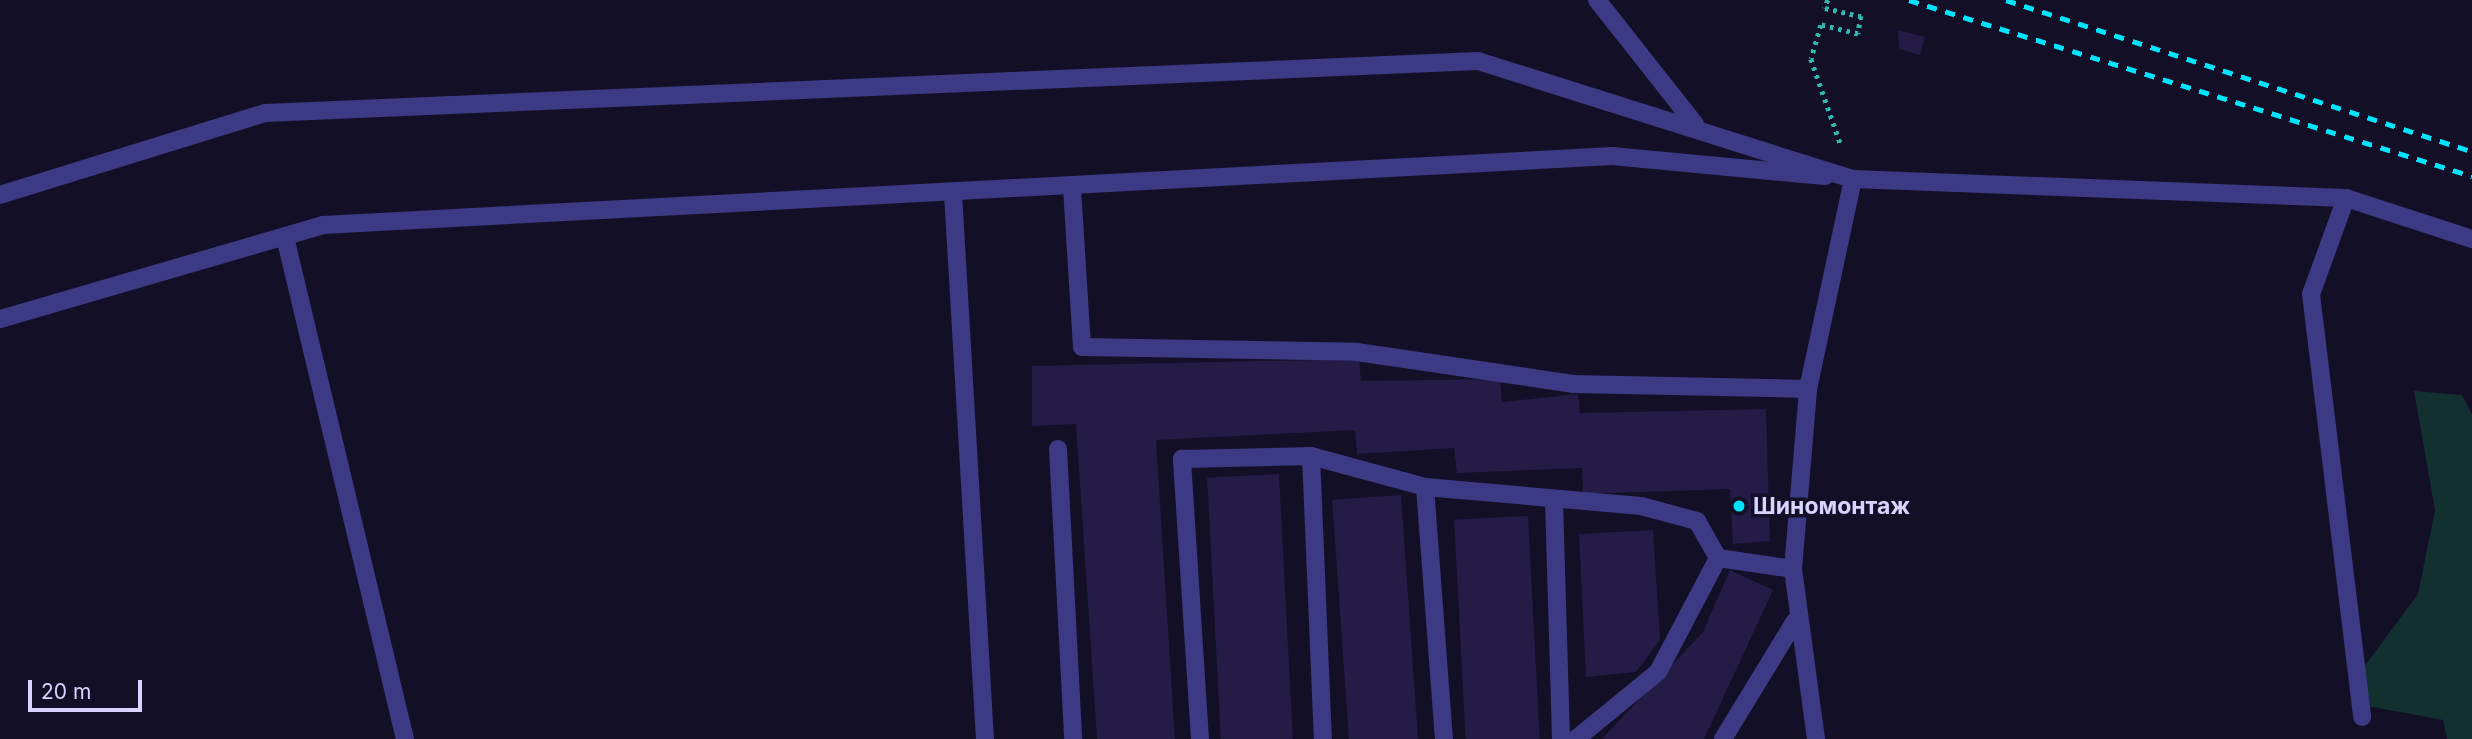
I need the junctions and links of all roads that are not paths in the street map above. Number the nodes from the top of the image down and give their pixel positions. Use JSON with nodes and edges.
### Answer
{"nodes":[{"id":1,"x":1597,"y":0,"type":"edge"},
{"id":2,"x":1695,"y":124,"type":"junction"},
{"id":3,"x":1853,"y":179,"type":"junction"},
{"id":4,"x":1072,"y":188,"type":"junction"},
{"id":5,"x":953,"y":193,"type":"junction"},
{"id":6,"x":0,"y":195,"type":"edge"},
{"id":7,"x":2346,"y":198,"type":"junction"},
{"id":8,"x":285,"y":236,"type":"junction"},
{"id":9,"x":2472,"y":239,"type":"edge"},
{"id":10,"x":0,"y":319,"type":"edge"},
{"id":11,"x":1808,"y":389,"type":"junction"},
{"id":12,"x":1058,"y":449,"type":"dead end"},
{"id":13,"x":1311,"y":456,"type":"junction"},
{"id":14,"x":1425,"y":487,"type":"junction"},
{"id":15,"x":1554,"y":502,"type":"junction"},
{"id":16,"x":1718,"y":558,"type":"junction"},
{"id":17,"x":1793,"y":569,"type":"junction"},
{"id":18,"x":1795,"y":621,"type":"junction"},
{"id":19,"x":2362,"y":717,"type":"dead end"},
{"id":20,"x":405,"y":739,"type":"edge"},
{"id":21,"x":985,"y":739,"type":"edge"},
{"id":22,"x":1073,"y":739,"type":"edge"},
{"id":23,"x":1200,"y":739,"type":"edge"},
{"id":24,"x":1323,"y":739,"type":"edge"},
{"id":25,"x":1444,"y":739,"type":"edge"},
{"id":26,"x":1561,"y":739,"type":"edge"},
{"id":27,"x":1576,"y":739,"type":"edge"},
{"id":28,"x":1723,"y":739,"type":"edge"},
{"id":29,"x":1816,"y":739,"type":"edge"}],
"edges":[{"from":1,"to":2,"type":"street"},
{"from":2,"to":3,"type":"street"},
{"from":2,"to":6,"type":"street"},
{"from":3,"to":4,"type":"street"},
{"from":3,"to":7,"type":"street"},
{"from":3,"to":11,"type":"street"},
{"from":4,"to":5,"type":"street"},
{"from":4,"to":11,"type":"street"},
{"from":5,"to":8,"type":"street"},
{"from":5,"to":21,"type":"street"},
{"from":7,"to":9,"type":"street"},
{"from":7,"to":19,"type":"street"},
{"from":8,"to":10,"type":"street"},
{"from":8,"to":20,"type":"street"},
{"from":11,"to":17,"type":"street"},
{"from":12,"to":22,"type":"street"},
{"from":13,"to":14,"type":"street"},
{"from":13,"to":23,"type":"street"},
{"from":13,"to":24,"type":"street"},
{"from":14,"to":15,"type":"street"},
{"from":14,"to":25,"type":"street"},
{"from":15,"to":16,"type":"street"},
{"from":15,"to":26,"type":"street"},
{"from":16,"to":17,"type":"street"},
{"from":16,"to":27,"type":"street"},
{"from":17,"to":18,"type":"street"},
{"from":18,"to":28,"type":"street"},
{"from":18,"to":29,"type":"street"}]}
